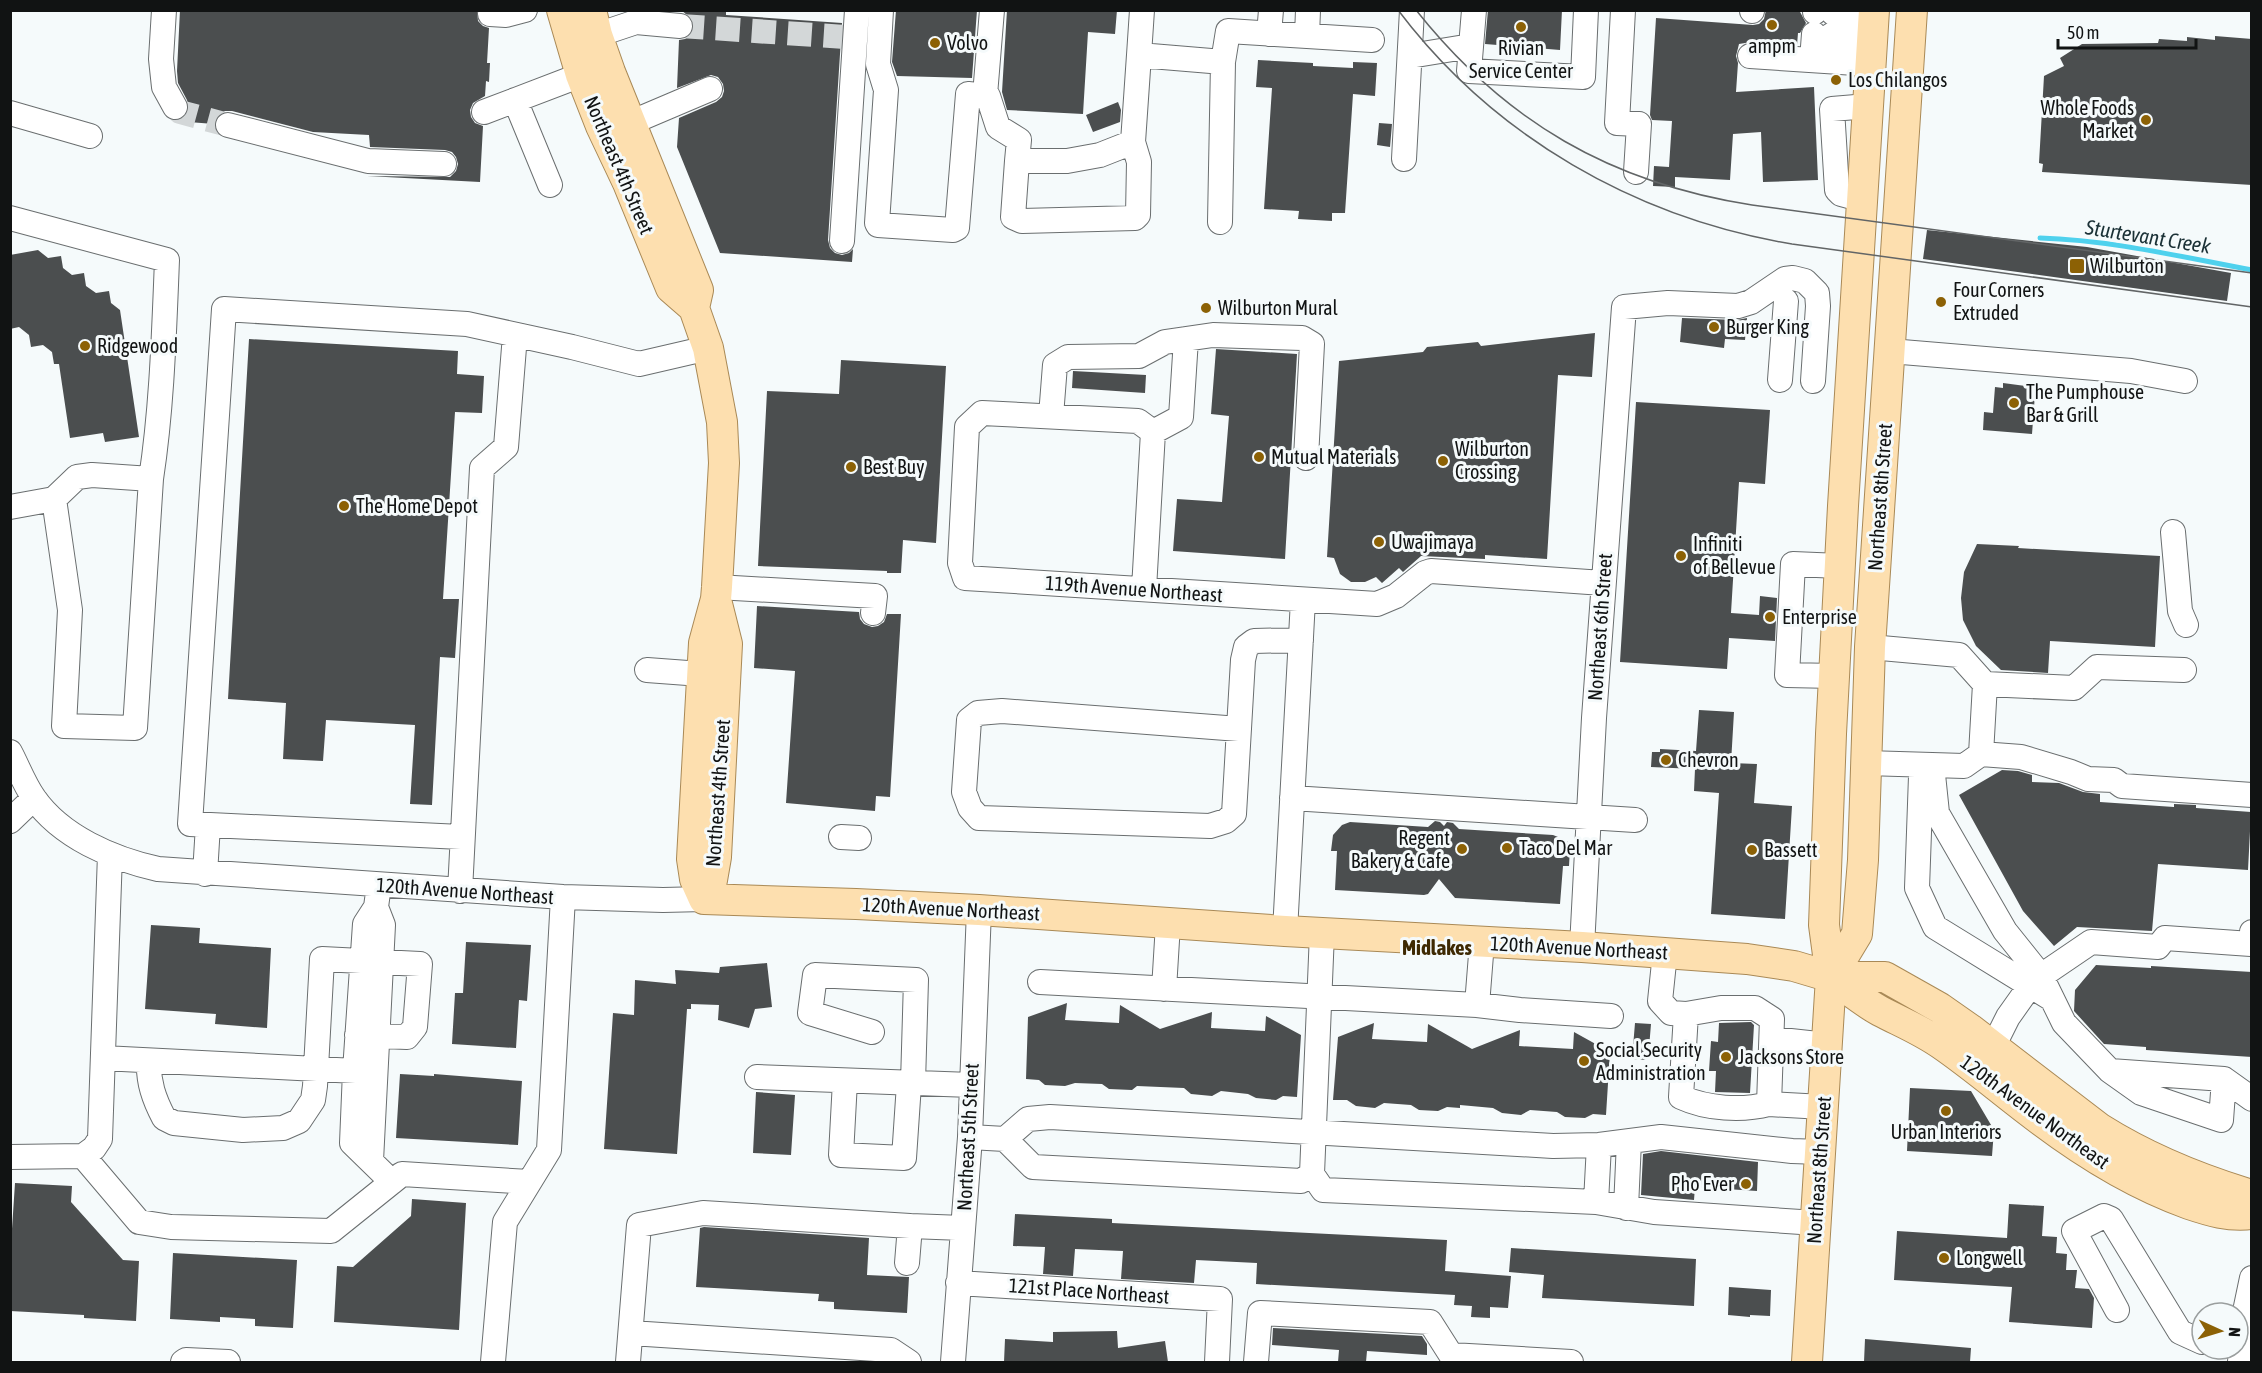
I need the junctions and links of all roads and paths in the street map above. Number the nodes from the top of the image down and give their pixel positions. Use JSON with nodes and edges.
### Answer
{"nodes":[{"id":1,"x":165,"y":10,"type":"edge"},
{"id":2,"x":525,"y":10,"type":"edge"},
{"id":3,"x":562,"y":10,"type":"edge"},
{"id":4,"x":857,"y":10,"type":"edge"},
{"id":5,"x":881,"y":10,"type":"edge"},
{"id":6,"x":992,"y":10,"type":"edge"},
{"id":7,"x":1142,"y":10,"type":"edge"},
{"id":8,"x":1308,"y":10,"type":"edge"},
{"id":9,"x":1412,"y":10,"type":"edge"},
{"id":10,"x":1474,"y":10,"type":"edge"},
{"id":11,"x":1586,"y":10,"type":"edge"},
{"id":12,"x":1623,"y":10,"type":"edge"},
{"id":13,"x":1874,"y":10,"type":"edge"},
{"id":14,"x":1912,"y":10,"type":"edge"},
{"id":15,"x":490,"y":14,"type":"dead end"},
{"id":16,"x":1827,"y":18,"type":"edge"},
{"id":17,"x":1228,"y":21,"type":"edge"},
{"id":18,"x":1270,"y":22,"type":"edge"},
{"id":19,"x":594,"y":23,"type":"edge"},
{"id":20,"x":680,"y":26,"type":"tunnel mouth"},
{"id":21,"x":1307,"y":36,"type":"junction"},
{"id":22,"x":1372,"y":40,"type":"dead end"},
{"id":23,"x":1472,"y":46,"type":"junction"},
{"id":24,"x":1139,"y":55,"type":"junction"},
{"id":25,"x":1410,"y":56,"type":"junction"},
{"id":26,"x":1750,"y":56,"type":"dead end"},
{"id":27,"x":1223,"y":62,"type":"junction"},
{"id":28,"x":1840,"y":62,"type":"junction"},
{"id":29,"x":581,"y":75,"type":"junction"},
{"id":30,"x":710,"y":89,"type":"dead end"},
{"id":31,"x":986,"y":95,"type":"junction"},
{"id":32,"x":515,"y":100,"type":"junction"},
{"id":33,"x":175,"y":107,"type":"dead end"},
{"id":34,"x":484,"y":112,"type":"dead end"},
{"id":35,"x":10,"y":113,"type":"edge"},
{"id":36,"x":630,"y":123,"type":"junction"},
{"id":37,"x":228,"y":125,"type":"tunnel mouth"},
{"id":38,"x":90,"y":136,"type":"dead end"},
{"id":39,"x":1133,"y":142,"type":"junction"},
{"id":40,"x":1404,"y":159,"type":"dead end"},
{"id":41,"x":1017,"y":161,"type":"junction"},
{"id":42,"x":444,"y":164,"type":"dead end"},
{"id":43,"x":1636,"y":172,"type":"dead end"},
{"id":44,"x":550,"y":185,"type":"dead end"},
{"id":45,"x":10,"y":218,"type":"edge"},
{"id":46,"x":1220,"y":222,"type":"dead end"},
{"id":47,"x":842,"y":242,"type":"dead end"},
{"id":48,"x":1786,"y":301,"type":"dead end"},
{"id":49,"x":694,"y":308,"type":"junction"},
{"id":50,"x":515,"y":335,"type":"junction"},
{"id":51,"x":1186,"y":339,"type":"junction"},
{"id":52,"x":708,"y":348,"type":"junction"},
{"id":53,"x":1890,"y":351,"type":"junction"},
{"id":54,"x":1780,"y":380,"type":"dead end"},
{"id":55,"x":1813,"y":381,"type":"dead end"},
{"id":56,"x":2185,"y":381,"type":"dead end"},
{"id":57,"x":1052,"y":416,"type":"junction"},
{"id":58,"x":1153,"y":432,"type":"junction"},
{"id":59,"x":1306,"y":458,"type":"dead end"},
{"id":60,"x":151,"y":479,"type":"junction"},
{"id":61,"x":54,"y":498,"type":"junction"},
{"id":62,"x":10,"y":507,"type":"edge"},
{"id":63,"x":2173,"y":532,"type":"dead end"},
{"id":64,"x":1840,"y":566,"type":"junction"},
{"id":65,"x":1603,"y":583,"type":"junction"},
{"id":66,"x":1144,"y":590,"type":"junction"},
{"id":67,"x":716,"y":593,"type":"junction"},
{"id":68,"x":1303,"y":600,"type":"junction"},
{"id":69,"x":873,"y":613,"type":"dead end"},
{"id":70,"x":2186,"y":625,"type":"dead end"},
{"id":71,"x":1301,"y":640,"type":"junction"},
{"id":72,"x":1870,"y":647,"type":"junction"},
{"id":73,"x":647,"y":670,"type":"dead end"},
{"id":74,"x":2184,"y":670,"type":"dead end"},
{"id":75,"x":701,"y":674,"type":"junction"},
{"id":76,"x":1834,"y":676,"type":"junction"},
{"id":77,"x":1985,"y":684,"type":"junction"},
{"id":78,"x":1239,"y":729,"type":"junction"},
{"id":79,"x":10,"y":752,"type":"edge"},
{"id":80,"x":1981,"y":754,"type":"junction"},
{"id":81,"x":1866,"y":763,"type":"junction"},
{"id":82,"x":1927,"y":765,"type":"junction"},
{"id":83,"x":2252,"y":795,"type":"edge"},
{"id":84,"x":34,"y":798,"type":"junction"},
{"id":85,"x":1292,"y":798,"type":"junction"},
{"id":86,"x":1589,"y":816,"type":"junction"},
{"id":87,"x":1635,"y":820,"type":"dead end"},
{"id":88,"x":10,"y":821,"type":"edge"},
{"id":89,"x":208,"y":825,"type":"junction"},
{"id":90,"x":461,"y":837,"type":"junction"},
{"id":91,"x":110,"y":854,"type":"junction"},
{"id":92,"x":205,"y":874,"type":"junction"},
{"id":93,"x":460,"y":891,"type":"junction"},
{"id":94,"x":378,"y":896,"type":"junction"},
{"id":95,"x":563,"y":897,"type":"junction"},
{"id":96,"x":704,"y":899,"type":"junction"},
{"id":97,"x":979,"y":910,"type":"junction"},
{"id":98,"x":1168,"y":924,"type":"junction"},
{"id":99,"x":1284,"y":931,"type":"junction"},
{"id":100,"x":2252,"y":932,"type":"edge"},
{"id":101,"x":1322,"y":933,"type":"junction"},
{"id":102,"x":1482,"y":942,"type":"junction"},
{"id":103,"x":1582,"y":947,"type":"junction"},
{"id":104,"x":1665,"y":953,"type":"junction"},
{"id":105,"x":372,"y":961,"type":"junction"},
{"id":106,"x":1832,"y":977,"type":"junction"},
{"id":107,"x":2036,"y":981,"type":"junction"},
{"id":108,"x":1040,"y":982,"type":"dead end"},
{"id":109,"x":1164,"y":989,"type":"junction"},
{"id":110,"x":1320,"y":998,"type":"junction"},
{"id":111,"x":1477,"y":1005,"type":"junction"},
{"id":112,"x":1686,"y":1014,"type":"junction"},
{"id":113,"x":1611,"y":1016,"type":"dead end"},
{"id":114,"x":872,"y":1032,"type":"dead end"},
{"id":115,"x":367,"y":1035,"type":"junction"},
{"id":116,"x":1773,"y":1039,"type":"junction"},
{"id":117,"x":1827,"y":1045,"type":"junction"},
{"id":118,"x":1993,"y":1047,"type":"junction"},
{"id":119,"x":103,"y":1058,"type":"junction"},
{"id":120,"x":149,"y":1061,"type":"junction"},
{"id":121,"x":316,"y":1069,"type":"junction"},
{"id":122,"x":365,"y":1071,"type":"junction"},
{"id":123,"x":2110,"y":1071,"type":"junction"},
{"id":124,"x":757,"y":1077,"type":"dead end"},
{"id":125,"x":2224,"y":1079,"type":"junction"},
{"id":126,"x":845,"y":1081,"type":"junction"},
{"id":127,"x":911,"y":1084,"type":"junction"},
{"id":128,"x":971,"y":1085,"type":"junction"},
{"id":129,"x":2252,"y":1099,"type":"edge"},
{"id":130,"x":1769,"y":1104,"type":"junction"},
{"id":131,"x":1823,"y":1107,"type":"junction"},
{"id":132,"x":1314,"y":1133,"type":"junction"},
{"id":133,"x":970,"y":1137,"type":"junction"},
{"id":134,"x":1005,"y":1139,"type":"junction"},
{"id":135,"x":1613,"y":1143,"type":"junction"},
{"id":136,"x":1820,"y":1152,"type":"junction"},
{"id":137,"x":83,"y":1156,"type":"junction"},
{"id":138,"x":10,"y":1158,"type":"edge"},
{"id":139,"x":1312,"y":1174,"type":"junction"},
{"id":140,"x":392,"y":1182,"type":"junction"},
{"id":141,"x":529,"y":1182,"type":"junction"},
{"id":142,"x":2252,"y":1198,"type":"edge"},
{"id":143,"x":1596,"y":1202,"type":"junction"},
{"id":144,"x":1626,"y":1208,"type":"junction"},
{"id":145,"x":2252,"y":1215,"type":"edge"},
{"id":146,"x":1816,"y":1222,"type":"junction"},
{"id":147,"x":910,"y":1226,"type":"junction"},
{"id":148,"x":963,"y":1228,"type":"junction"},
{"id":149,"x":907,"y":1263,"type":"dead end"},
{"id":150,"x":2252,"y":1278,"type":"edge"},
{"id":151,"x":958,"y":1283,"type":"junction"},
{"id":152,"x":2247,"y":1301,"type":"edge"},
{"id":153,"x":2116,"y":1310,"type":"dead end"},
{"id":154,"x":631,"y":1333,"type":"junction"},
{"id":155,"x":2190,"y":1337,"type":"edge"},
{"id":156,"x":1448,"y":1359,"type":"edge"},
{"id":157,"x":183,"y":1362,"type":"edge"},
{"id":158,"x":228,"y":1362,"type":"edge"},
{"id":159,"x":493,"y":1362,"type":"edge"},
{"id":160,"x":628,"y":1362,"type":"edge"},
{"id":161,"x":909,"y":1362,"type":"edge"},
{"id":162,"x":953,"y":1362,"type":"edge"},
{"id":163,"x":1217,"y":1362,"type":"edge"},
{"id":164,"x":1256,"y":1362,"type":"edge"},
{"id":165,"x":1571,"y":1362,"type":"edge"},
{"id":166,"x":1807,"y":1362,"type":"edge"}],
"edges":[{"from":1,"to":33,"type":"street"},
{"from":2,"to":15,"type":"street"},
{"from":3,"to":29,"type":"main road","name":"Northeast 4th Street"},
{"from":4,"to":47,"type":"street"},
{"from":5,"to":31,"type":"street"},
{"from":6,"to":31,"type":"street"},
{"from":7,"to":24,"type":"street"},
{"from":8,"to":21,"type":"street"},
{"from":9,"to":25,"type":"street"},
{"from":10,"to":23,"type":"street"},
{"from":11,"to":23,"type":"street"},
{"from":12,"to":43,"type":"street"},
{"from":13,"to":28,"type":"main road","name":"Northeast 8th Street"},
{"from":14,"to":53,"type":"main road","name":"Northeast 8th Street"},
{"from":16,"to":28,"type":"street"},
{"from":16,"to":28,"type":"street"},
{"from":17,"to":18,"type":"street"},
{"from":17,"to":27,"type":"street"},
{"from":18,"to":21,"type":"street"},
{"from":19,"to":20,"type":"street"},
{"from":19,"to":36,"type":"main road","name":"Northeast 4th Street"},
{"from":21,"to":22,"type":"street"},
{"from":23,"to":25,"type":"street"},
{"from":24,"to":27,"type":"street"},
{"from":24,"to":39,"type":"street"},
{"from":25,"to":40,"type":"street"},
{"from":26,"to":28,"type":"street"},
{"from":27,"to":46,"type":"street"},
{"from":28,"to":64,"type":"main road","name":"Northeast 8th Street"},
{"from":29,"to":32,"type":"street"},
{"from":29,"to":49,"type":"main road","name":"Northeast 4th Street"},
{"from":30,"to":36,"type":"street"},
{"from":31,"to":41,"type":"street"},
{"from":32,"to":34,"type":"street"},
{"from":32,"to":44,"type":"street"},
{"from":35,"to":38,"type":"street"},
{"from":36,"to":49,"type":"main road","name":"Northeast 4th Street"},
{"from":37,"to":42,"type":"street"},
{"from":39,"to":41,"type":"street"},
{"from":39,"to":41,"type":"street"},
{"from":45,"to":60,"type":"street"},
{"from":48,"to":54,"type":"street"},
{"from":49,"to":52,"type":"main road","name":"Northeast 4th Street"},
{"from":50,"to":52,"type":"street"},
{"from":50,"to":89,"type":"street"},
{"from":50,"to":90,"type":"street"},
{"from":51,"to":57,"type":"street"},
{"from":51,"to":58,"type":"street"},
{"from":51,"to":59,"type":"street"},
{"from":52,"to":67,"type":"main road","name":"Northeast 4th Street"},
{"from":53,"to":56,"type":"street"},
{"from":53,"to":72,"type":"main road","name":"Northeast 8th Street"},
{"from":55,"to":65,"type":"street","name":"Northeast 6th Street"},
{"from":57,"to":58,"type":"street"},
{"from":57,"to":66,"type":"street","name":"119th Avenue Northeast"},
{"from":58,"to":66,"type":"street"},
{"from":60,"to":61,"type":"street"},
{"from":60,"to":61,"type":"street"},
{"from":61,"to":62,"type":"street"},
{"from":63,"to":70,"type":"street"},
{"from":64,"to":76,"type":"main road","name":"Northeast 8th Street"},
{"from":64,"to":76,"type":"street"},
{"from":65,"to":68,"type":"street","name":"119th Avenue Northeast"},
{"from":65,"to":86,"type":"street","name":"Northeast 6th Street"},
{"from":66,"to":68,"type":"street","name":"119th Avenue Northeast"},
{"from":67,"to":69,"type":"street"},
{"from":67,"to":75,"type":"main road","name":"Northeast 4th Street"},
{"from":67,"to":96,"type":"main road","name":"Northeast 4th Street"},
{"from":68,"to":71,"type":"street"},
{"from":71,"to":78,"type":"street"},
{"from":71,"to":85,"type":"street"},
{"from":72,"to":77,"type":"street"},
{"from":72,"to":81,"type":"main road","name":"Northeast 8th Street"},
{"from":73,"to":75,"type":"street"},
{"from":74,"to":77,"type":"street"},
{"from":75,"to":96,"type":"main road","name":"Northeast 4th Street"},
{"from":76,"to":106,"type":"main road","name":"Northeast 8th Street"},
{"from":77,"to":80,"type":"street"},
{"from":78,"to":78,"type":"street"},
{"from":79,"to":84,"type":"street","name":"120th Avenue Northeast"},
{"from":80,"to":82,"type":"street"},
{"from":80,"to":83,"type":"street"},
{"from":81,"to":82,"type":"street"},
{"from":81,"to":106,"type":"main road","name":"Northeast 8th Street"},
{"from":82,"to":107,"type":"street"},
{"from":82,"to":107,"type":"street"},
{"from":84,"to":88,"type":"street"},
{"from":84,"to":91,"type":"street","name":"120th Avenue Northeast"},
{"from":85,"to":86,"type":"street"},
{"from":85,"to":99,"type":"street"},
{"from":86,"to":87,"type":"street"},
{"from":86,"to":103,"type":"street","name":"Northeast 6th Street"},
{"from":89,"to":90,"type":"street"},
{"from":89,"to":92,"type":"street"},
{"from":90,"to":93,"type":"street"},
{"from":91,"to":92,"type":"street","name":"120th Avenue Northeast"},
{"from":91,"to":119,"type":"street"},
{"from":92,"to":94,"type":"street","name":"120th Avenue Northeast"},
{"from":93,"to":94,"type":"street","name":"120th Avenue Northeast"},
{"from":93,"to":95,"type":"street","name":"120th Avenue Northeast"},
{"from":94,"to":105,"type":"street"},
{"from":95,"to":96,"type":"street","name":"120th Avenue Northeast"},
{"from":95,"to":141,"type":"street"},
{"from":96,"to":97,"type":"main road","name":"120th Avenue Northeast"},
{"from":97,"to":98,"type":"main road","name":"120th Avenue Northeast"},
{"from":97,"to":128,"type":"street","name":"Northeast 5th Street"},
{"from":98,"to":99,"type":"main road","name":"120th Avenue Northeast"},
{"from":98,"to":109,"type":"street"},
{"from":99,"to":101,"type":"main road","name":"120th Avenue Northeast"},
{"from":100,"to":107,"type":"street"},
{"from":101,"to":102,"type":"main road","name":"120th Avenue Northeast"},
{"from":101,"to":110,"type":"street"},
{"from":102,"to":103,"type":"main road","name":"120th Avenue Northeast"},
{"from":102,"to":111,"type":"street"},
{"from":103,"to":104,"type":"main road","name":"120th Avenue Northeast"},
{"from":104,"to":106,"type":"main road","name":"120th Avenue Northeast"},
{"from":104,"to":112,"type":"street"},
{"from":105,"to":115,"type":"street"},
{"from":105,"to":115,"type":"street"},
{"from":105,"to":121,"type":"street"},
{"from":106,"to":117,"type":"main road","name":"Northeast 8th Street"},
{"from":106,"to":118,"type":"main road","name":"120th Avenue Northeast"},
{"from":106,"to":145,"type":"main road","name":"120th Avenue Northeast"},
{"from":107,"to":118,"type":"street"},
{"from":107,"to":123,"type":"street"},
{"from":108,"to":109,"type":"street"},
{"from":109,"to":110,"type":"street"},
{"from":110,"to":111,"type":"street"},
{"from":110,"to":132,"type":"street"},
{"from":111,"to":113,"type":"street"},
{"from":112,"to":116,"type":"street"},
{"from":112,"to":130,"type":"street"},
{"from":114,"to":127,"type":"street"},
{"from":115,"to":122,"type":"street"},
{"from":116,"to":117,"type":"street"},
{"from":116,"to":130,"type":"street"},
{"from":117,"to":131,"type":"main road","name":"Northeast 8th Street"},
{"from":118,"to":142,"type":"main road","name":"120th Avenue Northeast"},
{"from":119,"to":120,"type":"street"},
{"from":119,"to":137,"type":"street"},
{"from":120,"to":121,"type":"street"},
{"from":120,"to":121,"type":"street"},
{"from":121,"to":122,"type":"street"},
{"from":122,"to":140,"type":"street"},
{"from":123,"to":125,"type":"street"},
{"from":123,"to":125,"type":"street"},
{"from":124,"to":126,"type":"street"},
{"from":125,"to":129,"type":"street"},
{"from":126,"to":127,"type":"street"},
{"from":126,"to":127,"type":"street"},
{"from":127,"to":128,"type":"street"},
{"from":128,"to":133,"type":"street","name":"Northeast 5th Street"},
{"from":130,"to":131,"type":"street"},
{"from":131,"to":136,"type":"main road","name":"Northeast 8th Street"},
{"from":132,"to":134,"type":"street"},
{"from":132,"to":135,"type":"street"},
{"from":132,"to":139,"type":"street"},
{"from":133,"to":134,"type":"street"},
{"from":133,"to":148,"type":"street","name":"Northeast 5th Street"},
{"from":134,"to":139,"type":"street"},
{"from":135,"to":136,"type":"street"},
{"from":135,"to":143,"type":"street"},
{"from":135,"to":144,"type":"street"},
{"from":136,"to":146,"type":"main road","name":"Northeast 8th Street"},
{"from":137,"to":138,"type":"street"},
{"from":137,"to":140,"type":"street"},
{"from":139,"to":143,"type":"street"},
{"from":140,"to":141,"type":"street"},
{"from":141,"to":159,"type":"street"},
{"from":143,"to":144,"type":"street"},
{"from":144,"to":146,"type":"street"},
{"from":146,"to":166,"type":"main road","name":"Northeast 8th Street"},
{"from":147,"to":148,"type":"street"},
{"from":147,"to":149,"type":"street"},
{"from":147,"to":154,"type":"street"},
{"from":148,"to":151,"type":"street","name":"Northeast 5th Street"},
{"from":150,"to":152,"type":"street"},
{"from":151,"to":162,"type":"street","name":"Northeast 5th Street"},
{"from":151,"to":163,"type":"street","name":"121st Place Northeast"},
{"from":153,"to":155,"type":"street"},
{"from":154,"to":160,"type":"street"},
{"from":154,"to":161,"type":"street"},
{"from":156,"to":164,"type":"street"},
{"from":156,"to":165,"type":"street"},
{"from":157,"to":158,"type":"street"}]}
